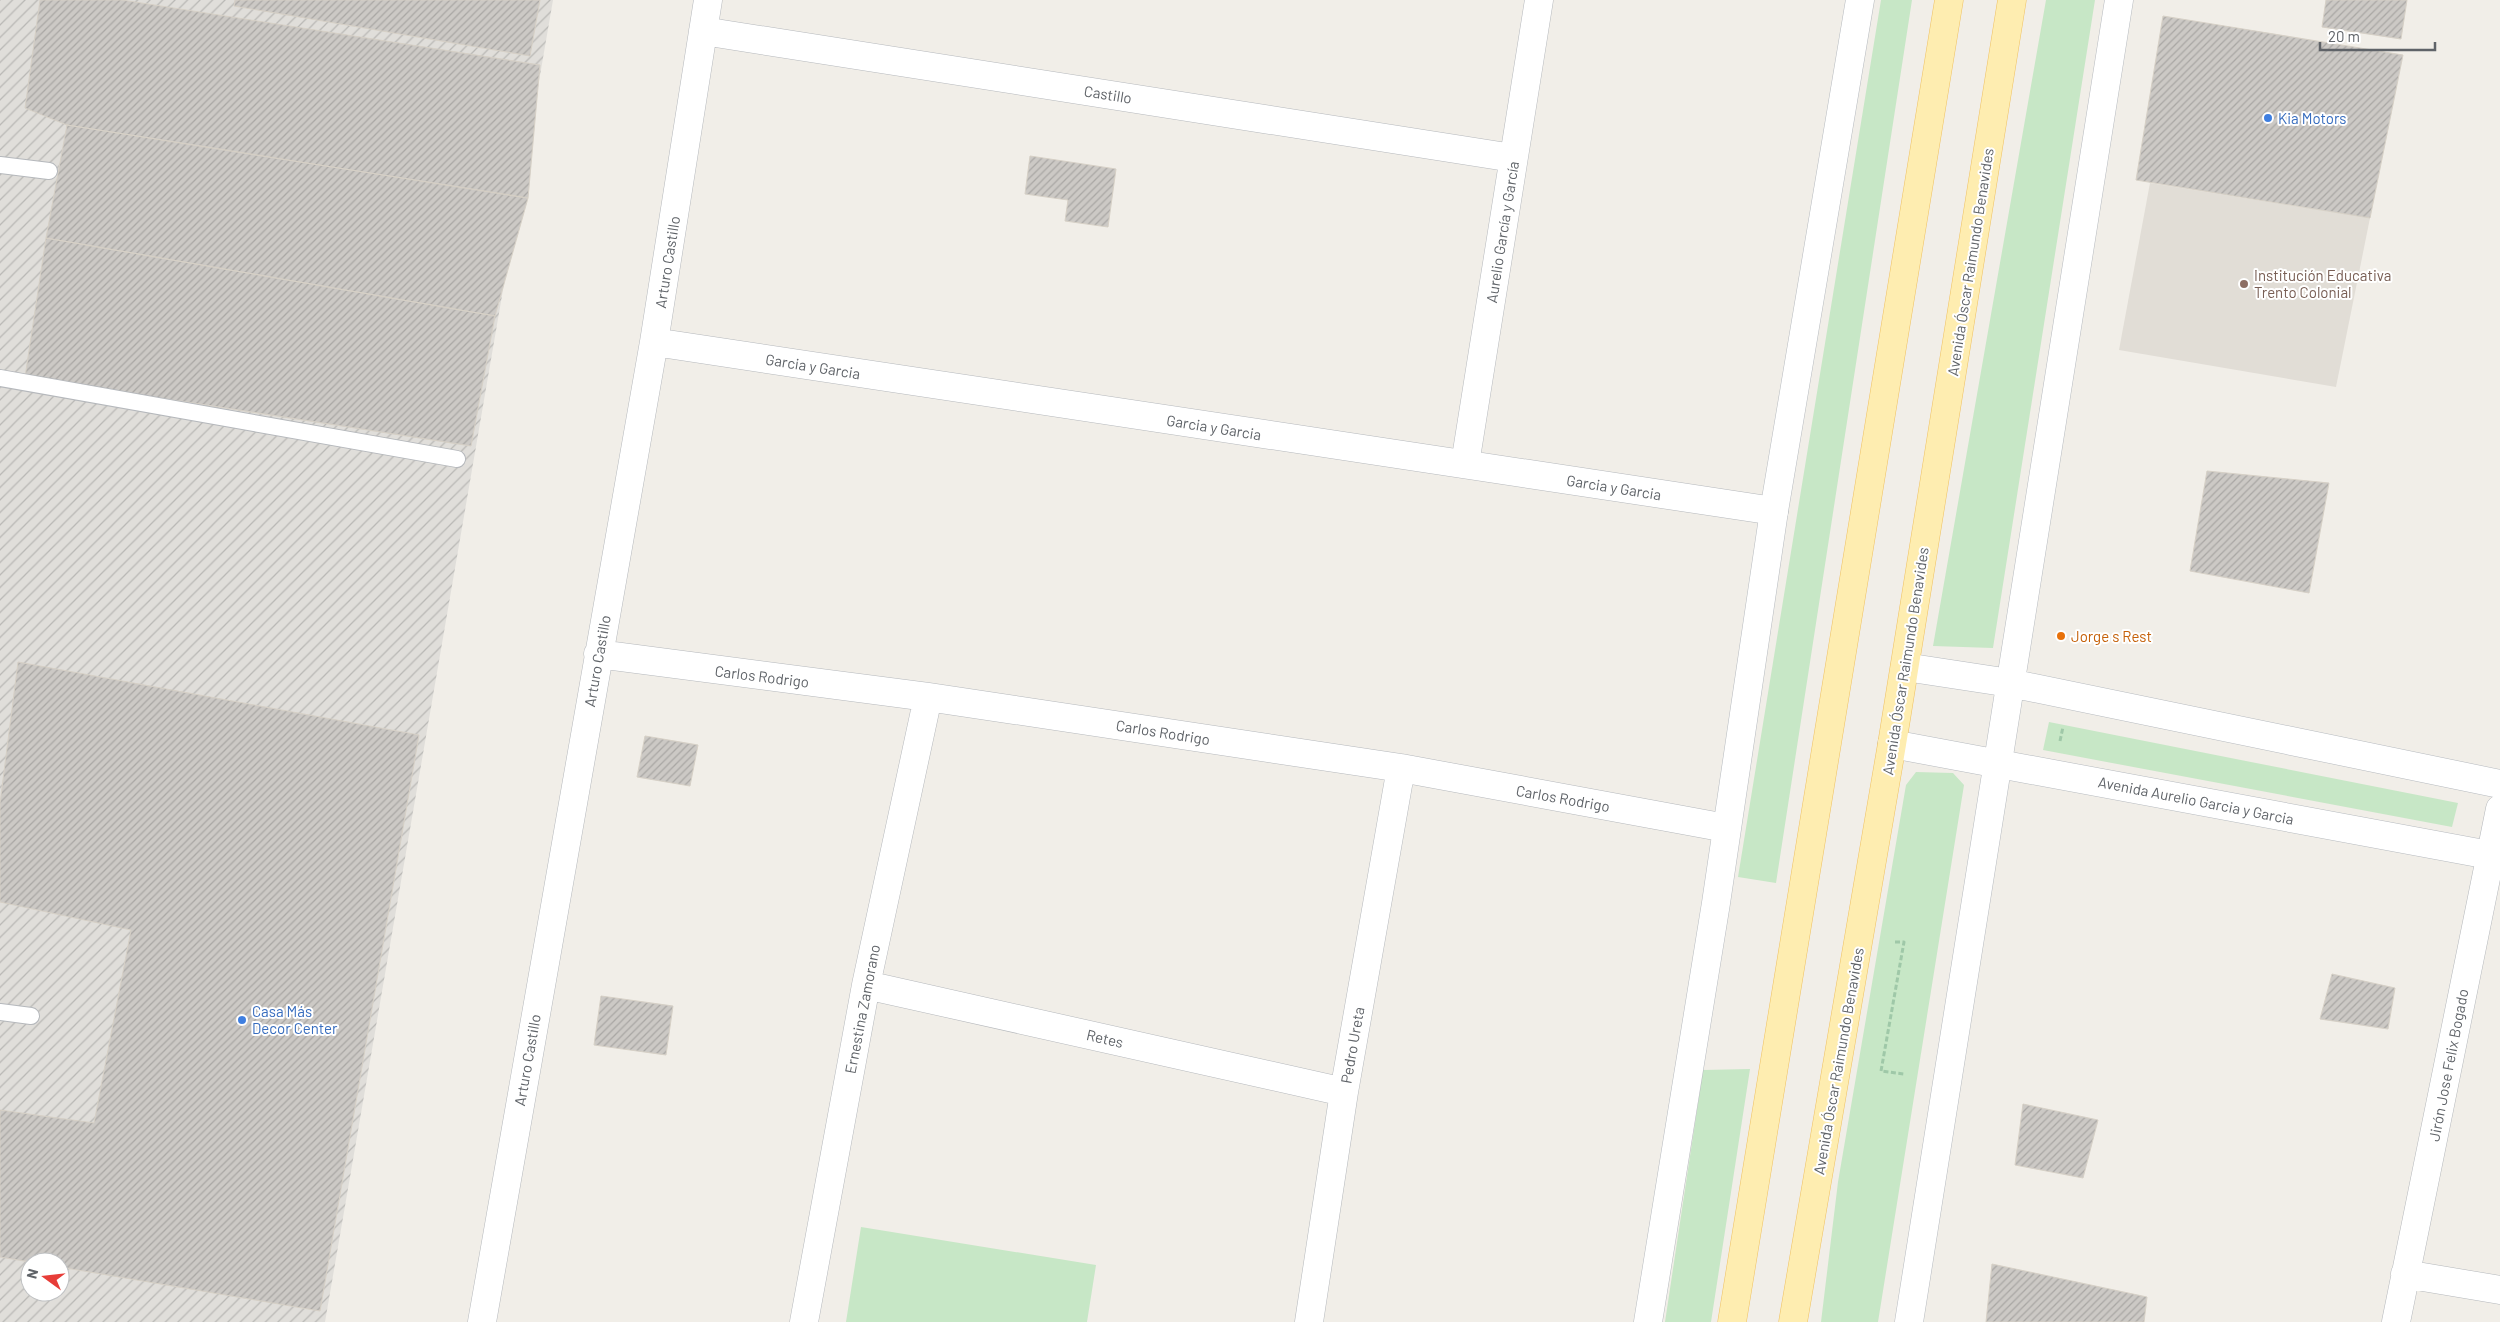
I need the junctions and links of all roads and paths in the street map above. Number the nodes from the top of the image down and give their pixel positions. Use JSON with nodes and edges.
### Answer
{"nodes":[{"id":1,"x":708,"y":0,"type":"edge"},
{"id":2,"x":1539,"y":0,"type":"edge"},
{"id":3,"x":1860,"y":0,"type":"edge"},
{"id":4,"x":1949,"y":0,"type":"edge"},
{"id":5,"x":2012,"y":0,"type":"edge"},
{"id":6,"x":2119,"y":0,"type":"edge"},
{"id":7,"x":703,"y":31,"type":"junction"},
{"id":8,"x":1513,"y":158,"type":"junction"},
{"id":9,"x":0,"y":165,"type":"edge"},
{"id":10,"x":49,"y":172,"type":"dead end"},
{"id":11,"x":654,"y":342,"type":"junction"},
{"id":12,"x":0,"y":378,"type":"edge"},
{"id":13,"x":457,"y":459,"type":"dead end"},
{"id":14,"x":1465,"y":464,"type":"junction"},
{"id":15,"x":1774,"y":511,"type":"junction"},
{"id":16,"x":598,"y":654,"type":"junction"},
{"id":17,"x":1905,"y":667,"type":"junction"},
{"id":18,"x":2010,"y":683,"type":"junction"},
{"id":19,"x":2068,"y":695,"type":"junction"},
{"id":20,"x":928,"y":697,"type":"junction"},
{"id":21,"x":1892,"y":744,"type":"junction"},
{"id":22,"x":1997,"y":764,"type":"junction"},
{"id":23,"x":1401,"y":768,"type":"junction"},
{"id":24,"x":2054,"y":774,"type":"junction"},
{"id":25,"x":2500,"y":784,"type":"edge"},
{"id":26,"x":2500,"y":809,"type":"edge"},
{"id":27,"x":1726,"y":828,"type":"junction"},
{"id":28,"x":2495,"y":857,"type":"edge"},
{"id":29,"x":1894,"y":950,"type":"dead end"},
{"id":30,"x":866,"y":985,"type":"junction"},
{"id":31,"x":0,"y":1012,"type":"edge"},
{"id":32,"x":31,"y":1016,"type":"dead end"},
{"id":33,"x":1904,"y":1074,"type":"dead end"},
{"id":34,"x":1344,"y":1092,"type":"junction"},
{"id":35,"x":2405,"y":1274,"type":"junction"},
{"id":36,"x":2500,"y":1290,"type":"edge"},
{"id":37,"x":482,"y":1322,"type":"edge"},
{"id":38,"x":804,"y":1322,"type":"edge"},
{"id":39,"x":1309,"y":1322,"type":"edge"},
{"id":40,"x":1648,"y":1322,"type":"edge"},
{"id":41,"x":1732,"y":1322,"type":"edge"},
{"id":42,"x":1793,"y":1322,"type":"edge"},
{"id":43,"x":1909,"y":1322,"type":"edge"},
{"id":44,"x":2396,"y":1322,"type":"edge"}],
"edges":[{"from":1,"to":7,"type":"street","name":"Arturo Castillo"},
{"from":2,"to":8,"type":"street","name":"Aurelio García y García"},
{"from":3,"to":15,"type":"street"},
{"from":4,"to":41,"type":"main road"},
{"from":5,"to":17,"type":"main road","name":"Avenida Óscar Raimundo Benavides"},
{"from":6,"to":18,"type":"street"},
{"from":7,"to":8,"type":"street","name":"Castillo"},
{"from":7,"to":11,"type":"street","name":"Arturo Castillo"},
{"from":8,"to":14,"type":"street","name":"Aurelio García y García"},
{"from":9,"to":10,"type":"lane"},
{"from":11,"to":14,"type":"street","name":"Garcia y Garcia"},
{"from":11,"to":16,"type":"street","name":"Arturo Castillo"},
{"from":12,"to":13,"type":"lane"},
{"from":14,"to":15,"type":"street","name":"Garcia y Garcia"},
{"from":15,"to":27,"type":"street"},
{"from":16,"to":20,"type":"street","name":"Carlos Rodrigo"},
{"from":16,"to":37,"type":"street","name":"Arturo Castillo"},
{"from":17,"to":18,"type":"street"},
{"from":17,"to":21,"type":"main road","name":"Avenida Óscar Raimundo Benavides"},
{"from":18,"to":19,"type":"street"},
{"from":18,"to":22,"type":"street"},
{"from":19,"to":24,"type":"path"},
{"from":19,"to":25,"type":"street"},
{"from":20,"to":23,"type":"street","name":"Carlos Rodrigo"},
{"from":20,"to":30,"type":"street","name":"Ernestina Zamorano"},
{"from":21,"to":22,"type":"street","name":"Avenida Aurelio Garcia y Garcia"},
{"from":21,"to":42,"type":"main road","name":"Avenida Óscar Raimundo Benavides"},
{"from":22,"to":24,"type":"street","name":"Avenida Aurelio Garcia y Garcia"},
{"from":22,"to":43,"type":"street"},
{"from":23,"to":27,"type":"street","name":"Carlos Rodrigo"},
{"from":23,"to":34,"type":"street","name":"Pedro Ureta"},
{"from":24,"to":28,"type":"street","name":"Avenida Aurelio Garcia y Garcia"},
{"from":26,"to":28,"type":"street","name":"Jirón Jose Felix Bogado"},
{"from":27,"to":40,"type":"street"},
{"from":28,"to":35,"type":"street","name":"Jirón Jose Felix Bogado"},
{"from":29,"to":33,"type":"path"},
{"from":30,"to":34,"type":"street","name":"Retes"},
{"from":30,"to":38,"type":"street","name":"Ernestina Zamorano"},
{"from":31,"to":32,"type":"lane"},
{"from":34,"to":39,"type":"street","name":"Pedro Ureta"},
{"from":35,"to":36,"type":"street"},
{"from":35,"to":44,"type":"street","name":"Jirón Jose Felix Bogado"}]}
